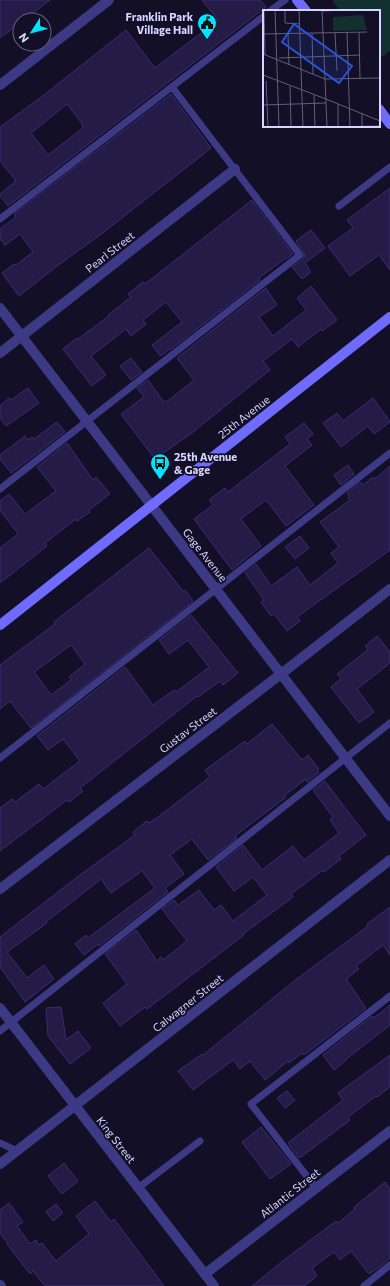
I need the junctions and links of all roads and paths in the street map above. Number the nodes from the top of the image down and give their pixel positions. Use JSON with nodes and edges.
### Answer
{"nodes":[{"id":1,"x":109,"y":0,"type":"edge"},
{"id":2,"x":285,"y":0,"type":"edge"},
{"id":3,"x":298,"y":0,"type":"edge"},
{"id":4,"x":271,"y":10,"type":"edge"},
{"id":5,"x":305,"y":10,"type":"edge"},
{"id":6,"x":263,"y":17,"type":"edge"},
{"id":7,"x":0,"y":85,"type":"edge"},
{"id":8,"x":172,"y":87,"type":"junction"},
{"id":9,"x":380,"y":110,"type":"edge"},
{"id":10,"x":390,"y":124,"type":"edge"},
{"id":11,"x":390,"y":167,"type":"edge"},
{"id":12,"x":235,"y":169,"type":"junction"},
{"id":13,"x":339,"y":206,"type":"dead end"},
{"id":14,"x":0,"y":218,"type":"edge"},
{"id":15,"x":0,"y":308,"type":"edge"},
{"id":16,"x":390,"y":317,"type":"edge"},
{"id":17,"x":22,"y":336,"type":"junction"},
{"id":18,"x":0,"y":353,"type":"edge"},
{"id":19,"x":87,"y":421,"type":"junction"},
{"id":20,"x":390,"y":453,"type":"edge"},
{"id":21,"x":0,"y":489,"type":"edge"},
{"id":22,"x":152,"y":505,"type":"junction"},
{"id":23,"x":216,"y":589,"type":"junction"},
{"id":24,"x":390,"y":589,"type":"edge"},
{"id":25,"x":0,"y":625,"type":"edge"},
{"id":26,"x":281,"y":674,"type":"junction"},
{"id":27,"x":390,"y":723,"type":"edge"},
{"id":28,"x":0,"y":758,"type":"edge"},
{"id":29,"x":346,"y":758,"type":"junction"},
{"id":30,"x":390,"y":816,"type":"edge"},
{"id":31,"x":390,"y":860,"type":"edge"},
{"id":32,"x":0,"y":889,"type":"edge"},
{"id":33,"x":390,"y":996,"type":"edge"},
{"id":34,"x":0,"y":1008,"type":"edge"},
{"id":35,"x":11,"y":1022,"type":"junction"},
{"id":36,"x":0,"y":1031,"type":"edge"},
{"id":37,"x":75,"y":1106,"type":"junction"},
{"id":38,"x":390,"y":1131,"type":"edge"},
{"id":39,"x":200,"y":1141,"type":"dead end"},
{"id":40,"x":0,"y":1143,"type":"edge"},
{"id":41,"x":17,"y":1151,"type":"junction"},
{"id":42,"x":0,"y":1164,"type":"edge"},
{"id":43,"x":138,"y":1188,"type":"junction"},
{"id":44,"x":316,"y":1188,"type":"junction"},
{"id":45,"x":390,"y":1265,"type":"edge"},
{"id":46,"x":205,"y":1274,"type":"junction"},
{"id":47,"x":214,"y":1286,"type":"edge"},
{"id":48,"x":364,"y":1286,"type":"edge"}],
"edges":[{"from":1,"to":7,"type":"street"},
{"from":2,"to":4,"type":"lane"},
{"from":3,"to":5,"type":"street"},
{"from":6,"to":8,"type":"lane"},
{"from":8,"to":12,"type":"lane"},
{"from":8,"to":14,"type":"lane"},
{"from":9,"to":10,"type":"street"},
{"from":11,"to":13,"type":"lane"},
{"from":12,"to":17,"type":"street","name":"Pearl Street"},
{"from":12,"to":19,"type":"lane"},
{"from":15,"to":17,"type":"street","name":"Gage Avenue"},
{"from":16,"to":22,"type":"street","name":"25th Avenue"},
{"from":17,"to":18,"type":"street","name":"Pearl Street"},
{"from":17,"to":19,"type":"street","name":"Gage Avenue"},
{"from":19,"to":21,"type":"lane"},
{"from":19,"to":22,"type":"street","name":"Gage Avenue"},
{"from":20,"to":23,"type":"lane"},
{"from":22,"to":23,"type":"street","name":"Gage Avenue"},
{"from":22,"to":25,"type":"street","name":"25th Avenue"},
{"from":23,"to":26,"type":"street","name":"Gage Avenue"},
{"from":23,"to":28,"type":"lane"},
{"from":24,"to":26,"type":"street","name":"Gustav Street"},
{"from":26,"to":29,"type":"street","name":"Gage Avenue"},
{"from":26,"to":32,"type":"street","name":"Gustav Street"},
{"from":27,"to":29,"type":"lane"},
{"from":29,"to":30,"type":"street","name":"Gage Avenue"},
{"from":29,"to":35,"type":"lane"},
{"from":31,"to":37,"type":"street","name":"Calwagner Street"},
{"from":33,"to":44,"type":"lane"},
{"from":34,"to":35,"type":"street","name":"King Street"},
{"from":35,"to":36,"type":"lane"},
{"from":35,"to":37,"type":"street","name":"King Street"},
{"from":37,"to":41,"type":"street","name":"Calwagner Street"},
{"from":37,"to":43,"type":"street","name":"King Street"},
{"from":38,"to":44,"type":"street","name":"Atlantic Street"},
{"from":39,"to":43,"type":"lane"},
{"from":40,"to":41,"type":"lane"},
{"from":41,"to":42,"type":"street","name":"Calwagner Street"},
{"from":43,"to":46,"type":"street","name":"King Street"},
{"from":44,"to":46,"type":"street","name":"Atlantic Street"},
{"from":45,"to":48,"type":"lane"},
{"from":46,"to":47,"type":"street","name":"King Street"}]}
